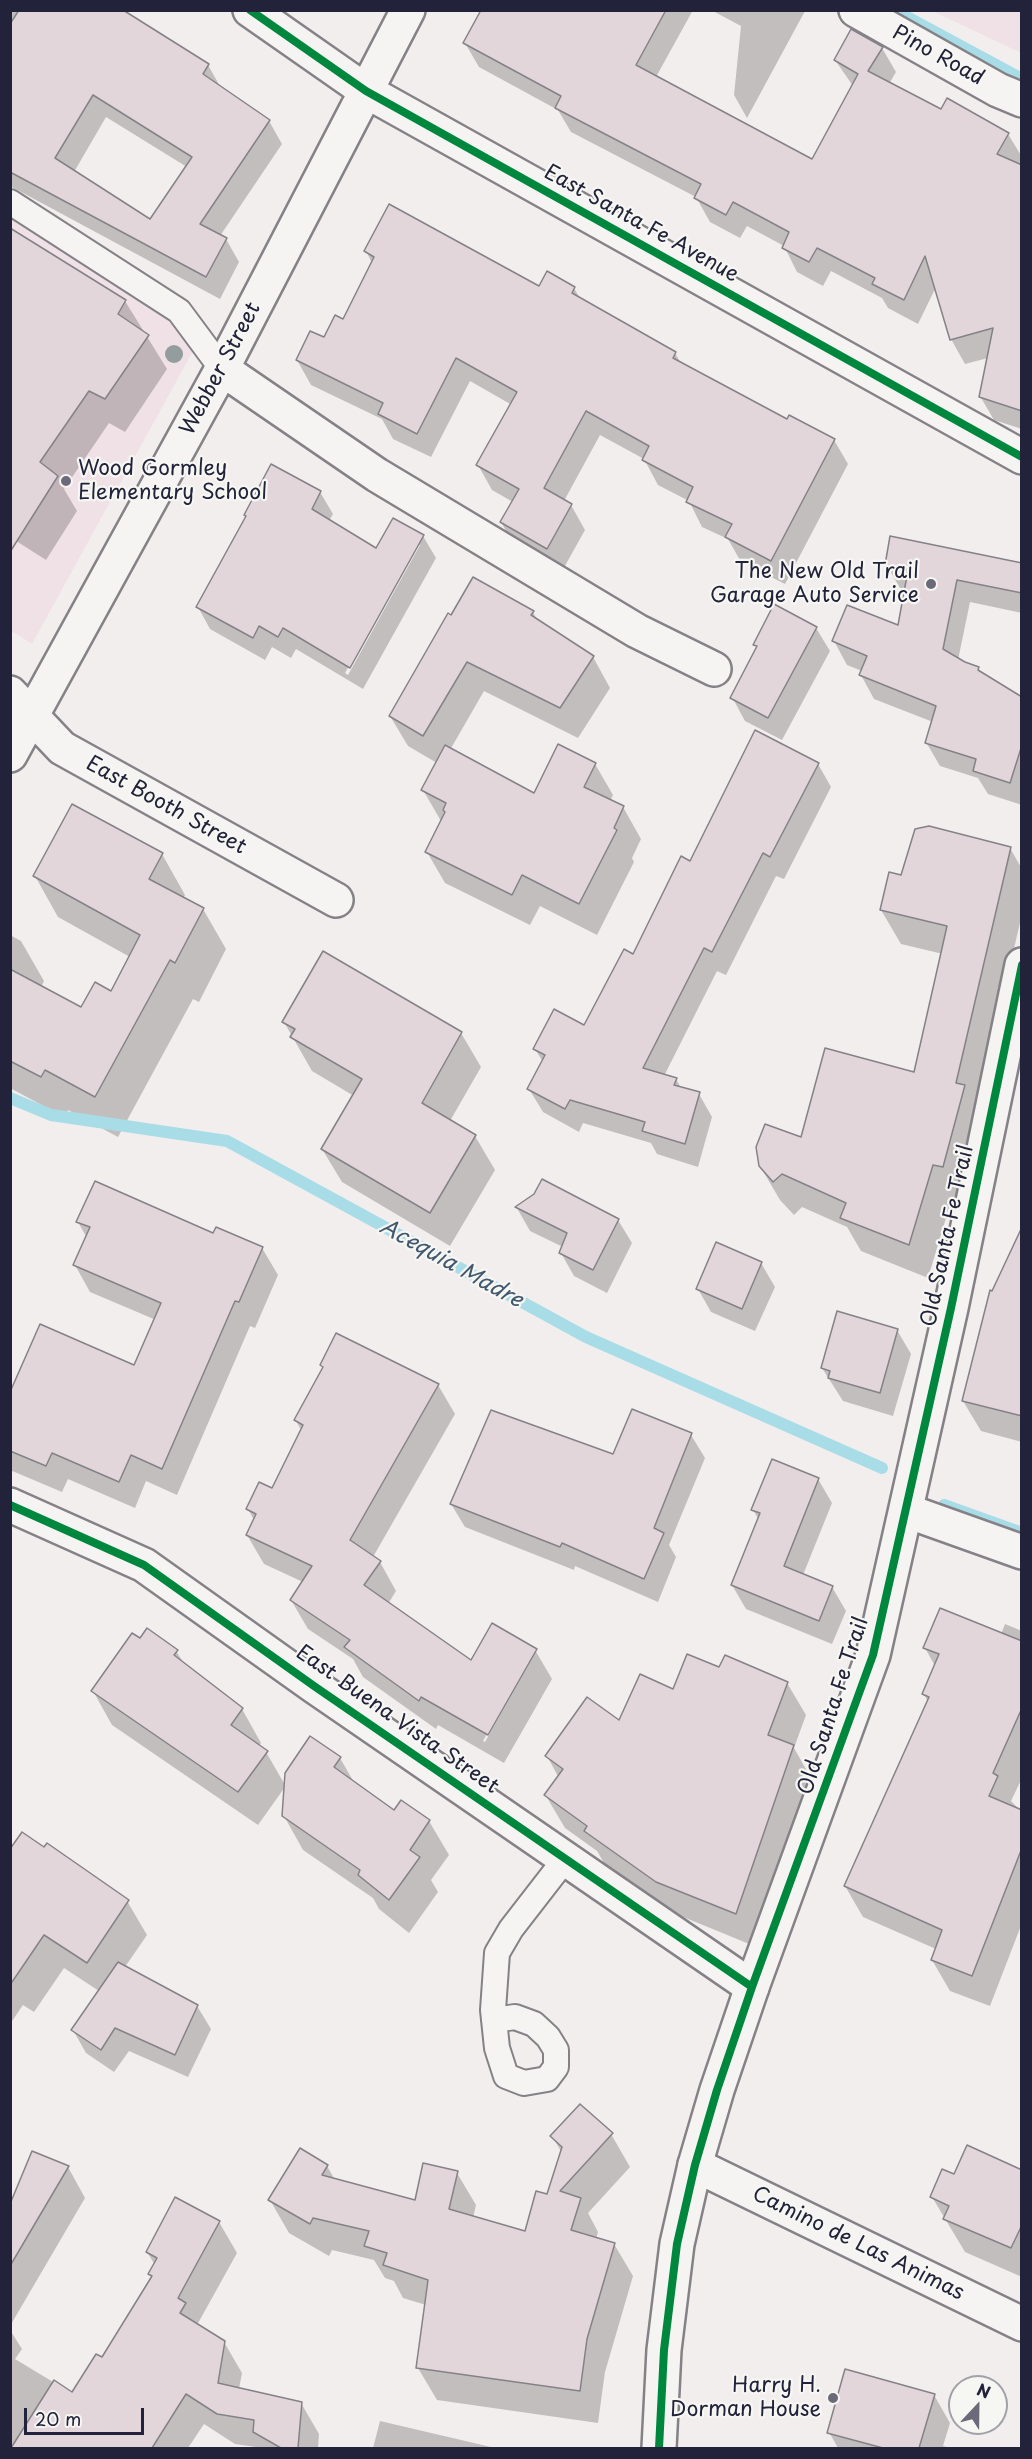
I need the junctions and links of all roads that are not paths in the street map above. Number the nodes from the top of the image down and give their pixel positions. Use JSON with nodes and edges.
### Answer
{"nodes":[{"id":1,"x":249,"y":10,"type":"edge"},
{"id":2,"x":408,"y":10,"type":"edge"},
{"id":3,"x":856,"y":10,"type":"edge"},
{"id":4,"x":366,"y":90,"type":"junction"},
{"id":5,"x":1022,"y":100,"type":"edge"},
{"id":6,"x":10,"y":202,"type":"edge"},
{"id":7,"x":222,"y":369,"type":"junction"},
{"id":8,"x":1022,"y":458,"type":"edge"},
{"id":9,"x":714,"y":669,"type":"dead end"},
{"id":10,"x":21,"y":703,"type":"edge"},
{"id":11,"x":10,"y":755,"type":"edge"},
{"id":12,"x":336,"y":900,"type":"dead end"},
{"id":13,"x":1022,"y":965,"type":"edge"},
{"id":14,"x":10,"y":1505,"type":"edge"},
{"id":15,"x":907,"y":1511,"type":"junction"},
{"id":16,"x":1022,"y":1552,"type":"edge"},
{"id":17,"x":566,"y":1858,"type":"junction"},
{"id":18,"x":752,"y":1988,"type":"junction"},
{"id":19,"x":494,"y":2020,"type":"dead end"},
{"id":20,"x":695,"y":2166,"type":"junction"},
{"id":21,"x":1022,"y":2324,"type":"edge"},
{"id":22,"x":658,"y":2448,"type":"edge"}],
"edges":[{"from":1,"to":4,"type":"street","name":"East Santa Fe Avenue"},
{"from":2,"to":4,"type":"street","name":"Webber Street"},
{"from":3,"to":5,"type":"street","name":"Pino Road"},
{"from":4,"to":7,"type":"street","name":"Webber Street"},
{"from":4,"to":8,"type":"street","name":"East Santa Fe Avenue"},
{"from":6,"to":7,"type":"lane"},
{"from":7,"to":9,"type":"street"},
{"from":7,"to":10,"type":"street","name":"Webber Street"},
{"from":10,"to":11,"type":"street","name":"Webber Street"},
{"from":10,"to":12,"type":"street","name":"East Booth Street"},
{"from":13,"to":15,"type":"street","name":"Old Santa Fe Trail"},
{"from":14,"to":17,"type":"street","name":"East Buena Vista Street"},
{"from":15,"to":16,"type":"street"},
{"from":15,"to":18,"type":"street","name":"Old Santa Fe Trail"},
{"from":17,"to":18,"type":"street","name":"East Buena Vista Street"},
{"from":17,"to":19,"type":"lane"},
{"from":18,"to":20,"type":"street","name":"Old Santa Fe Trail"},
{"from":20,"to":21,"type":"street","name":"Camino de Las Animas"},
{"from":20,"to":22,"type":"street","name":"Old Santa Fe Trail"}]}
